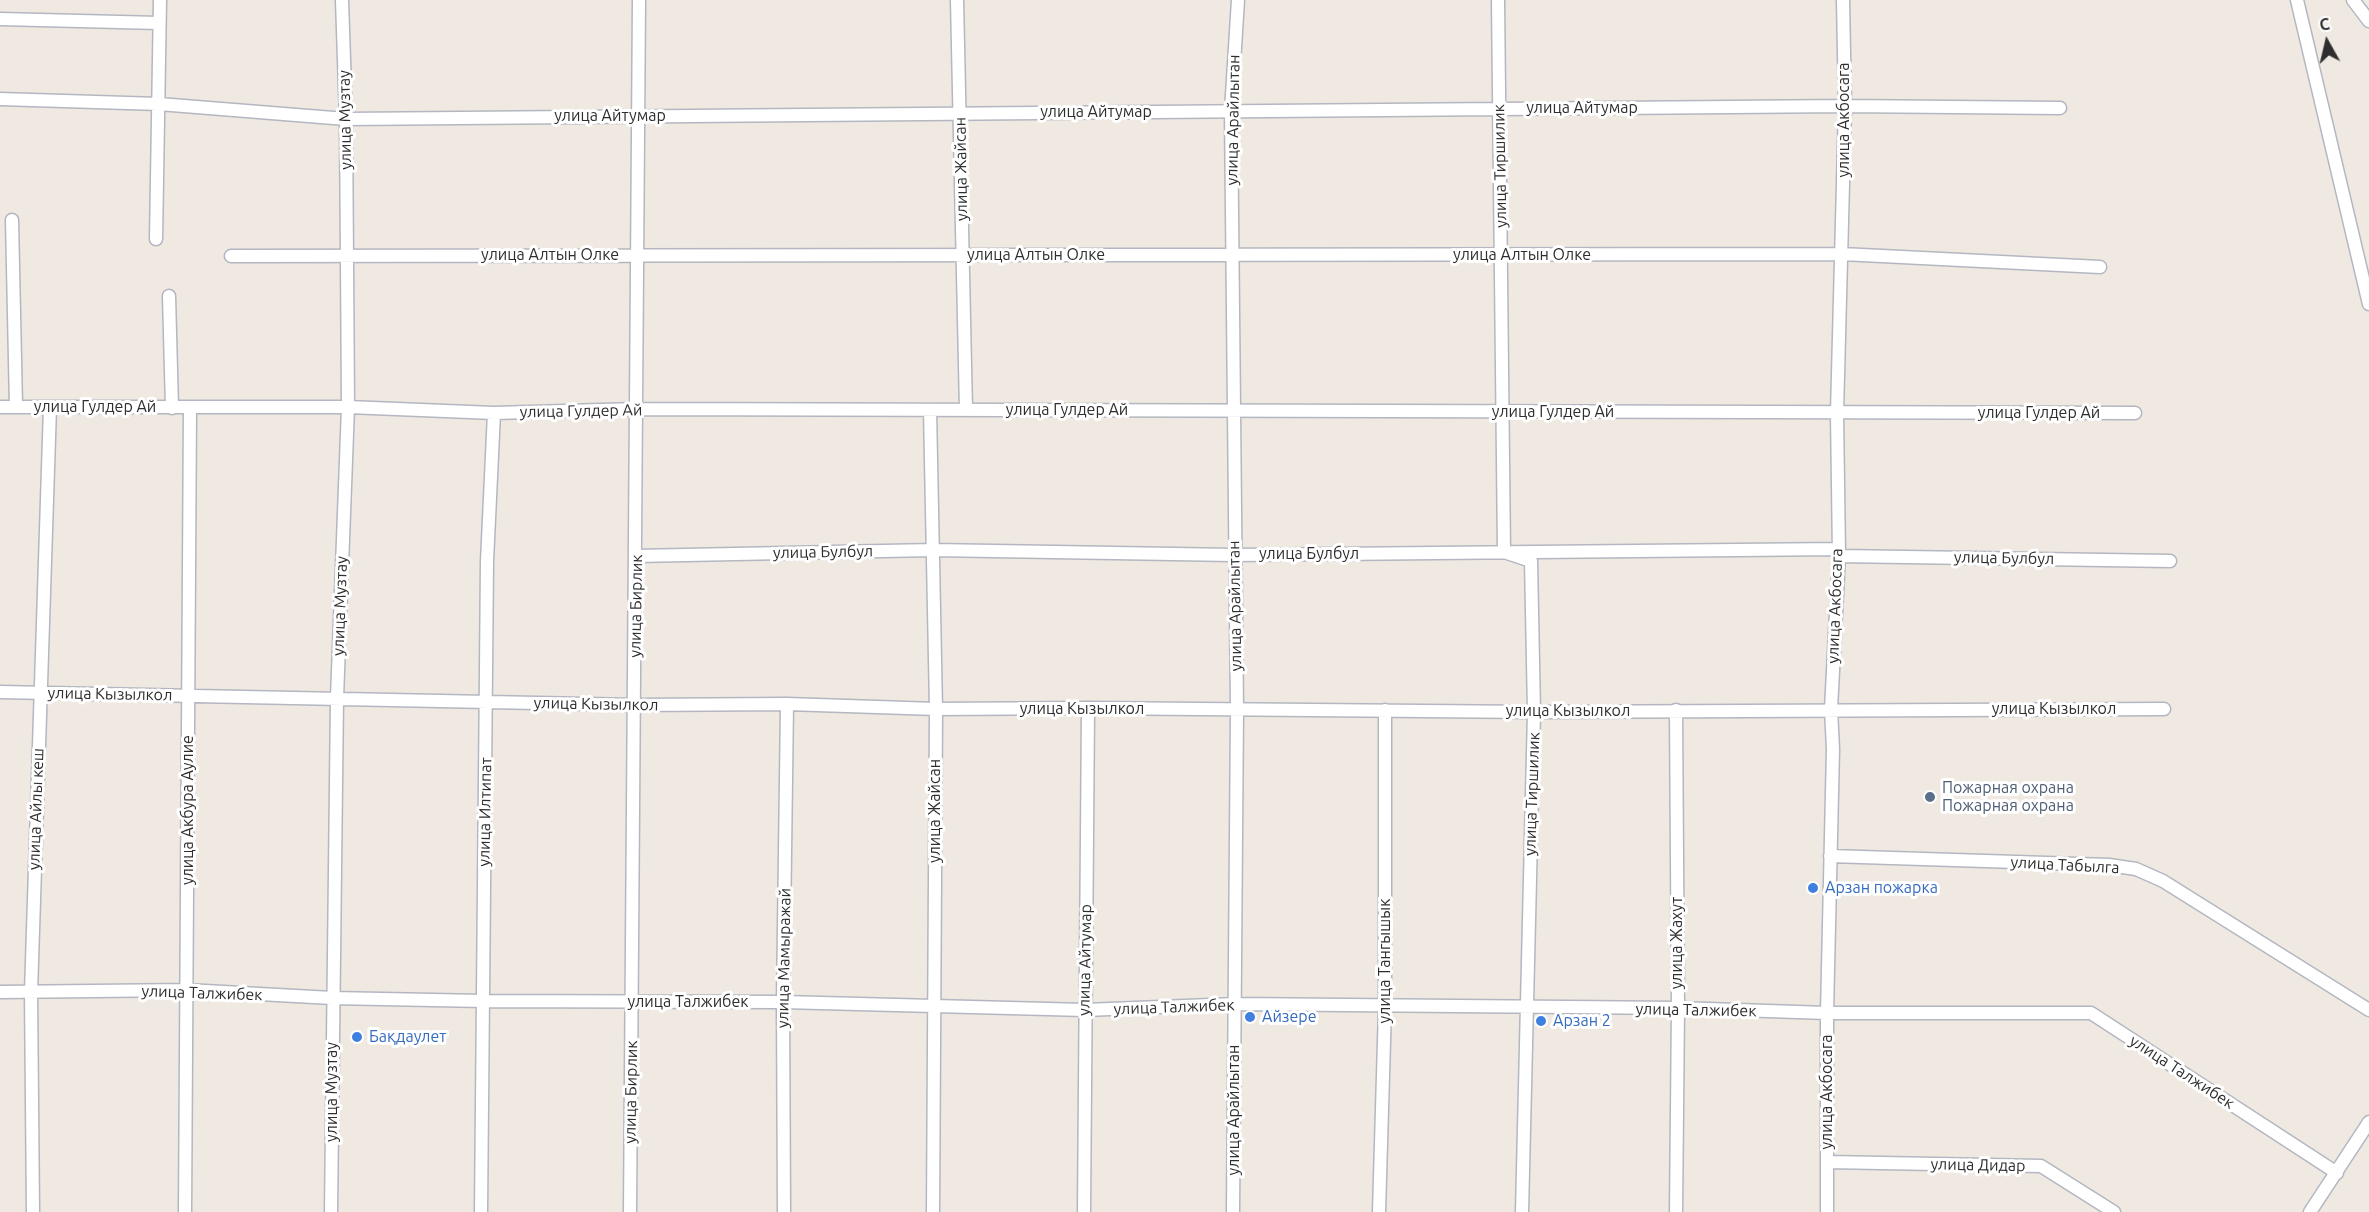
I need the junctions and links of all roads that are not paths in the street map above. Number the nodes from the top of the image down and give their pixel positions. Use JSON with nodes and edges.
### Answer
{"nodes":[{"id":1,"x":160,"y":0,"type":"edge"},
{"id":2,"x":342,"y":0,"type":"edge"},
{"id":3,"x":639,"y":0,"type":"edge"},
{"id":4,"x":957,"y":0,"type":"edge"},
{"id":5,"x":1238,"y":0,"type":"edge"},
{"id":6,"x":1498,"y":0,"type":"edge"},
{"id":7,"x":1843,"y":0,"type":"edge"},
{"id":8,"x":2297,"y":0,"type":"edge"},
{"id":9,"x":2353,"y":0,"type":"edge"},
{"id":10,"x":0,"y":19,"type":"edge"},
{"id":11,"x":2369,"y":21,"type":"edge"},
{"id":12,"x":159,"y":23,"type":"junction"},
{"id":13,"x":0,"y":99,"type":"edge"},
{"id":14,"x":159,"y":104,"type":"junction"},
{"id":15,"x":1845,"y":106,"type":"junction"},
{"id":16,"x":2060,"y":108,"type":"dead end"},
{"id":17,"x":1500,"y":109,"type":"junction"},
{"id":18,"x":1231,"y":111,"type":"junction"},
{"id":19,"x":960,"y":113,"type":"junction"},
{"id":20,"x":638,"y":116,"type":"junction"},
{"id":21,"x":346,"y":119,"type":"junction"},
{"id":22,"x":12,"y":220,"type":"dead end"},
{"id":23,"x":156,"y":239,"type":"dead end"},
{"id":24,"x":1842,"y":254,"type":"junction"},
{"id":25,"x":347,"y":255,"type":"junction"},
{"id":26,"x":638,"y":255,"type":"junction"},
{"id":27,"x":963,"y":255,"type":"junction"},
{"id":28,"x":1232,"y":255,"type":"junction"},
{"id":29,"x":1501,"y":255,"type":"junction"},
{"id":30,"x":231,"y":256,"type":"dead end"},
{"id":31,"x":2100,"y":267,"type":"dead end"},
{"id":32,"x":169,"y":296,"type":"dead end"},
{"id":33,"x":2369,"y":304,"type":"edge"},
{"id":34,"x":0,"y":407,"type":"edge"},
{"id":35,"x":16,"y":407,"type":"junction"},
{"id":36,"x":50,"y":407,"type":"junction"},
{"id":37,"x":348,"y":407,"type":"junction"},
{"id":38,"x":172,"y":408,"type":"junction"},
{"id":39,"x":190,"y":408,"type":"junction"},
{"id":40,"x":637,"y":409,"type":"junction"},
{"id":41,"x":930,"y":410,"type":"junction"},
{"id":42,"x":966,"y":410,"type":"junction"},
{"id":43,"x":1232,"y":411,"type":"junction"},
{"id":44,"x":1503,"y":412,"type":"junction"},
{"id":45,"x":494,"y":413,"type":"junction"},
{"id":46,"x":1837,"y":413,"type":"junction"},
{"id":47,"x":2135,"y":413,"type":"dead end"},
{"id":48,"x":933,"y":550,"type":"junction"},
{"id":49,"x":1504,"y":552,"type":"junction"},
{"id":50,"x":1838,"y":552,"type":"junction"},
{"id":51,"x":1234,"y":555,"type":"junction"},
{"id":52,"x":636,"y":556,"type":"junction"},
{"id":53,"x":2170,"y":561,"type":"dead end"},
{"id":54,"x":0,"y":692,"type":"edge"},
{"id":55,"x":39,"y":692,"type":"junction"},
{"id":56,"x":188,"y":696,"type":"junction"},
{"id":57,"x":337,"y":698,"type":"junction"},
{"id":58,"x":486,"y":702,"type":"junction"},
{"id":59,"x":635,"y":705,"type":"junction"},
{"id":60,"x":787,"y":705,"type":"junction"},
{"id":61,"x":1088,"y":708,"type":"junction"},
{"id":62,"x":936,"y":709,"type":"junction"},
{"id":63,"x":1831,"y":709,"type":"junction"},
{"id":64,"x":2164,"y":709,"type":"dead end"},
{"id":65,"x":1237,"y":710,"type":"junction"},
{"id":66,"x":1385,"y":710,"type":"junction"},
{"id":67,"x":1676,"y":710,"type":"junction"},
{"id":68,"x":1534,"y":712,"type":"junction"},
{"id":69,"x":1830,"y":856,"type":"junction"},
{"id":70,"x":187,"y":990,"type":"junction"},
{"id":71,"x":0,"y":992,"type":"edge"},
{"id":72,"x":31,"y":992,"type":"junction"},
{"id":73,"x":332,"y":998,"type":"junction"},
{"id":74,"x":483,"y":1001,"type":"junction"},
{"id":75,"x":632,"y":1001,"type":"junction"},
{"id":76,"x":783,"y":1002,"type":"junction"},
{"id":77,"x":934,"y":1005,"type":"junction"},
{"id":78,"x":1235,"y":1005,"type":"junction"},
{"id":79,"x":1385,"y":1007,"type":"junction"},
{"id":80,"x":1526,"y":1008,"type":"junction"},
{"id":81,"x":1678,"y":1008,"type":"junction"},
{"id":82,"x":1085,"y":1010,"type":"junction"},
{"id":83,"x":2369,"y":1010,"type":"edge"},
{"id":84,"x":1827,"y":1013,"type":"junction"},
{"id":85,"x":2369,"y":1122,"type":"edge"},
{"id":86,"x":1828,"y":1162,"type":"junction"},
{"id":87,"x":2337,"y":1173,"type":"junction"},
{"id":88,"x":33,"y":1212,"type":"edge"},
{"id":89,"x":185,"y":1212,"type":"edge"},
{"id":90,"x":331,"y":1212,"type":"edge"},
{"id":91,"x":481,"y":1212,"type":"edge"},
{"id":92,"x":630,"y":1212,"type":"edge"},
{"id":93,"x":784,"y":1212,"type":"edge"},
{"id":94,"x":933,"y":1212,"type":"edge"},
{"id":95,"x":1084,"y":1212,"type":"edge"},
{"id":96,"x":1233,"y":1212,"type":"edge"},
{"id":97,"x":1379,"y":1212,"type":"edge"},
{"id":98,"x":1522,"y":1212,"type":"edge"},
{"id":99,"x":1676,"y":1212,"type":"edge"},
{"id":100,"x":1827,"y":1212,"type":"edge"},
{"id":101,"x":2114,"y":1212,"type":"edge"},
{"id":102,"x":2310,"y":1212,"type":"edge"}],
"edges":[{"from":1,"to":12,"type":"street"},
{"from":2,"to":21,"type":"street","name":"улица Музтау"},
{"from":3,"to":20,"type":"street","name":"улица Бирлик"},
{"from":4,"to":19,"type":"street","name":"улица Жайсан"},
{"from":5,"to":18,"type":"street","name":"улица Арайлытан"},
{"from":6,"to":17,"type":"street","name":"улица Тиршилик"},
{"from":7,"to":15,"type":"street","name":"улица Акбосага"},
{"from":8,"to":33,"type":"street"},
{"from":9,"to":11,"type":"street"},
{"from":10,"to":12,"type":"street"},
{"from":12,"to":14,"type":"street"},
{"from":13,"to":14,"type":"street","name":"улица Айтумар"},
{"from":14,"to":21,"type":"street","name":"улица Айтумар"},
{"from":14,"to":23,"type":"street"},
{"from":15,"to":16,"type":"street","name":"улица Айтумар"},
{"from":15,"to":17,"type":"street","name":"улица Айтумар"},
{"from":15,"to":24,"type":"street","name":"улица Акбосага"},
{"from":17,"to":18,"type":"street","name":"улица Айтумар"},
{"from":17,"to":29,"type":"street","name":"улица Тиршилик"},
{"from":18,"to":19,"type":"street","name":"улица Айтумар"},
{"from":18,"to":28,"type":"street","name":"улица Арайлытан"},
{"from":19,"to":20,"type":"street","name":"улица Айтумар"},
{"from":19,"to":27,"type":"street","name":"улица Жайсан"},
{"from":20,"to":21,"type":"street","name":"улица Айтумар"},
{"from":20,"to":26,"type":"street","name":"улица Бирлик"},
{"from":21,"to":25,"type":"street","name":"улица Музтау"},
{"from":22,"to":35,"type":"street"},
{"from":24,"to":29,"type":"street","name":"улица Алтын Олке"},
{"from":24,"to":31,"type":"street","name":"улица Алтын Олке"},
{"from":24,"to":46,"type":"street","name":"улица Акбосага"},
{"from":25,"to":26,"type":"street","name":"улица Алтын Олке"},
{"from":25,"to":30,"type":"street","name":"улица Алтын Олке"},
{"from":25,"to":37,"type":"street","name":"улица Музтау"},
{"from":26,"to":27,"type":"street","name":"улица Алтын Олке"},
{"from":26,"to":40,"type":"street","name":"улица Бирлик"},
{"from":27,"to":28,"type":"street","name":"улица Алтын Олке"},
{"from":27,"to":42,"type":"street","name":"улица Жайсан"},
{"from":28,"to":29,"type":"street","name":"улица Алтын Олке"},
{"from":28,"to":43,"type":"street","name":"улица Арайлытан"},
{"from":29,"to":44,"type":"street","name":"улица Тиршилик"},
{"from":32,"to":38,"type":"street"},
{"from":34,"to":35,"type":"street","name":"улица Гулдер Ай"},
{"from":35,"to":36,"type":"street","name":"улица Гулдер Ай"},
{"from":36,"to":38,"type":"street","name":"улица Гулдер Ай"},
{"from":36,"to":55,"type":"street","name":"улица Айлы кеш"},
{"from":37,"to":39,"type":"street","name":"улица Гулдер Ай"},
{"from":37,"to":45,"type":"street","name":"улица Гулдер Ай"},
{"from":37,"to":57,"type":"street","name":"улица Музтау"},
{"from":38,"to":39,"type":"street","name":"улица Гулдер Ай"},
{"from":39,"to":56,"type":"street","name":"улица Акбура Аулие"},
{"from":40,"to":41,"type":"street","name":"улица Гулдер Ай"},
{"from":40,"to":45,"type":"street","name":"улица Гулдер Ай"},
{"from":40,"to":52,"type":"street","name":"улица Бирлик"},
{"from":41,"to":42,"type":"street","name":"улица Гулдер Ай"},
{"from":41,"to":48,"type":"street","name":"улица Жайсан"},
{"from":42,"to":43,"type":"street","name":"улица Гулдер Ай"},
{"from":43,"to":44,"type":"street","name":"улица Гулдер Ай"},
{"from":43,"to":51,"type":"street","name":"улица Арайлытан"},
{"from":44,"to":46,"type":"street","name":"улица Гулдер Ай"},
{"from":44,"to":49,"type":"street","name":"улица Тиршилик"},
{"from":45,"to":58,"type":"street","name":"улица Илтипат"},
{"from":46,"to":47,"type":"street","name":"улица Гулдер Ай"},
{"from":46,"to":50,"type":"street","name":"улица Акбосага"},
{"from":48,"to":51,"type":"street","name":"улица Булбул"},
{"from":48,"to":52,"type":"street","name":"улица Булбул"},
{"from":48,"to":62,"type":"street","name":"улица Жайсан"},
{"from":49,"to":50,"type":"street","name":"улица Булбул"},
{"from":49,"to":51,"type":"street","name":"улица Булбул"},
{"from":49,"to":68,"type":"street","name":"улица Тиршилик"},
{"from":50,"to":53,"type":"street","name":"улица Булбул"},
{"from":50,"to":63,"type":"street","name":"улица Акбосага"},
{"from":51,"to":65,"type":"street","name":"улица Арайлытан"},
{"from":52,"to":59,"type":"street","name":"улица Бирлик"},
{"from":54,"to":55,"type":"street","name":"улица Кызылкол"},
{"from":55,"to":56,"type":"street","name":"улица Кызылкол"},
{"from":55,"to":72,"type":"street","name":"улица Айлы кеш"},
{"from":56,"to":57,"type":"street","name":"улица Кызылкол"},
{"from":56,"to":70,"type":"street","name":"улица Акбура Аулие"},
{"from":57,"to":58,"type":"street","name":"улица Кызылкол"},
{"from":57,"to":73,"type":"street","name":"улица Музтау"},
{"from":58,"to":59,"type":"street","name":"улица Кызылкол"},
{"from":58,"to":74,"type":"street","name":"улица Илтипат"},
{"from":59,"to":60,"type":"street","name":"улица Кызылкол"},
{"from":59,"to":75,"type":"street","name":"улица Бирлик"},
{"from":60,"to":62,"type":"street","name":"улица Кызылкол"},
{"from":60,"to":76,"type":"street","name":"улица Мамыражай"},
{"from":61,"to":62,"type":"street","name":"улица Кызылкол"},
{"from":61,"to":65,"type":"street","name":"улица Кызылкол"},
{"from":61,"to":82,"type":"street","name":"улица Айтумар"},
{"from":62,"to":77,"type":"street","name":"улица Жайсан"},
{"from":63,"to":64,"type":"street","name":"улица Кызылкол"},
{"from":63,"to":67,"type":"street","name":"улица Кызылкол"},
{"from":63,"to":69,"type":"street","name":"улица Акбосага"},
{"from":65,"to":66,"type":"street","name":"улица Кызылкол"},
{"from":65,"to":78,"type":"street","name":"улица Арайлытан"},
{"from":66,"to":68,"type":"street","name":"улица Кызылкол"},
{"from":66,"to":79,"type":"street","name":"улица Тангышык"},
{"from":67,"to":68,"type":"street","name":"улица Кызылкол"},
{"from":67,"to":81,"type":"street","name":"улица Жахут"},
{"from":68,"to":80,"type":"street","name":"улица Тиршилик"},
{"from":69,"to":83,"type":"street","name":"улица Табылга"},
{"from":69,"to":84,"type":"street","name":"улица Акбосага"},
{"from":70,"to":72,"type":"street","name":"улица Талжибек"},
{"from":70,"to":73,"type":"street","name":"улица Талжибек"},
{"from":70,"to":89,"type":"street","name":"улица Акбура Аулие"},
{"from":71,"to":72,"type":"street","name":"улица Талжибек"},
{"from":72,"to":88,"type":"street","name":"улица Айлы кеш"},
{"from":73,"to":74,"type":"street","name":"улица Талжибек"},
{"from":73,"to":90,"type":"street","name":"улица Музтау"},
{"from":74,"to":75,"type":"street","name":"улица Талжибек"},
{"from":74,"to":91,"type":"street","name":"улица Илтипат"},
{"from":75,"to":76,"type":"street","name":"улица Талжибек"},
{"from":75,"to":92,"type":"street","name":"улица Бирлик"},
{"from":76,"to":77,"type":"street","name":"улица Талжибек"},
{"from":76,"to":93,"type":"street","name":"улица Мамыражай"},
{"from":77,"to":82,"type":"street","name":"улица Талжибек"},
{"from":77,"to":94,"type":"street","name":"улица Жайсан"},
{"from":78,"to":79,"type":"street","name":"улица Талжибек"},
{"from":78,"to":82,"type":"street","name":"улица Талжибек"},
{"from":78,"to":96,"type":"street","name":"улица Арайлытан"},
{"from":79,"to":80,"type":"street","name":"улица Талжибек"},
{"from":79,"to":97,"type":"street","name":"улица Тангышык"},
{"from":80,"to":81,"type":"street","name":"улица Талжибек"},
{"from":80,"to":98,"type":"street","name":"улица Тиршилик"},
{"from":81,"to":84,"type":"street","name":"улица Талжибек"},
{"from":81,"to":99,"type":"street","name":"улица Жахут"},
{"from":82,"to":95,"type":"street","name":"улица Айтумар"},
{"from":84,"to":86,"type":"street","name":"улица Акбосага"},
{"from":84,"to":87,"type":"street","name":"улица Талжибек"},
{"from":85,"to":87,"type":"street"},
{"from":86,"to":100,"type":"street","name":"улица Акбосага"},
{"from":86,"to":101,"type":"street","name":"улица Дидар"},
{"from":87,"to":102,"type":"street"}]}
